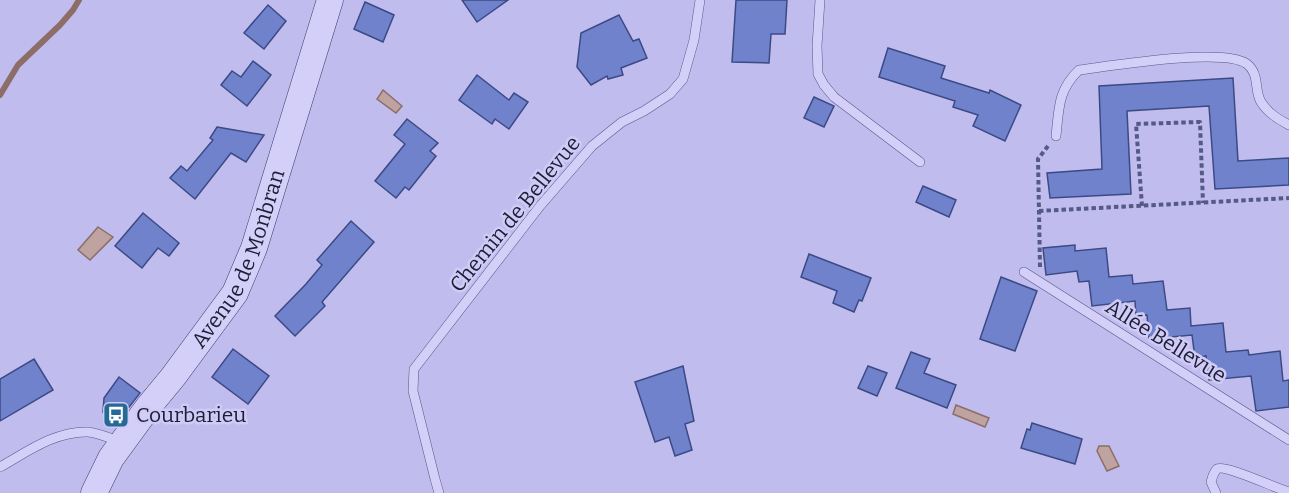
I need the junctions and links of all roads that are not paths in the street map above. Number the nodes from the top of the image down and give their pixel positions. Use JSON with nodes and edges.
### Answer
{"nodes":[{"id":1,"x":330,"y":0,"type":"edge"},
{"id":2,"x":700,"y":0,"type":"edge"},
{"id":3,"x":820,"y":0,"type":"edge"},
{"id":4,"x":1289,"y":125,"type":"edge"},
{"id":5,"x":1056,"y":136,"type":"road end"},
{"id":6,"x":920,"y":162,"type":"dead end"},
{"id":7,"x":1024,"y":272,"type":"dead end"},
{"id":8,"x":1289,"y":440,"type":"edge"},
{"id":9,"x":122,"y":443,"type":"junction"},
{"id":10,"x":0,"y":467,"type":"edge"},
{"id":11,"x":1289,"y":492,"type":"edge"},
{"id":12,"x":94,"y":493,"type":"edge"},
{"id":13,"x":439,"y":493,"type":"edge"},
{"id":14,"x":1215,"y":493,"type":"edge"}],
"edges":[{"from":1,"to":9,"type":"street","name":"Avenue de Monbran"},
{"from":2,"to":13,"type":"lane","name":"Chemin de Bellevue"},
{"from":3,"to":6,"type":"lane"},
{"from":4,"to":5,"type":"lane"},
{"from":7,"to":8,"type":"lane","name":"Allée Bellevue"},
{"from":9,"to":10,"type":"lane"},
{"from":9,"to":12,"type":"street","name":"Avenue de Monbran"},
{"from":11,"to":14,"type":"lane"}]}
